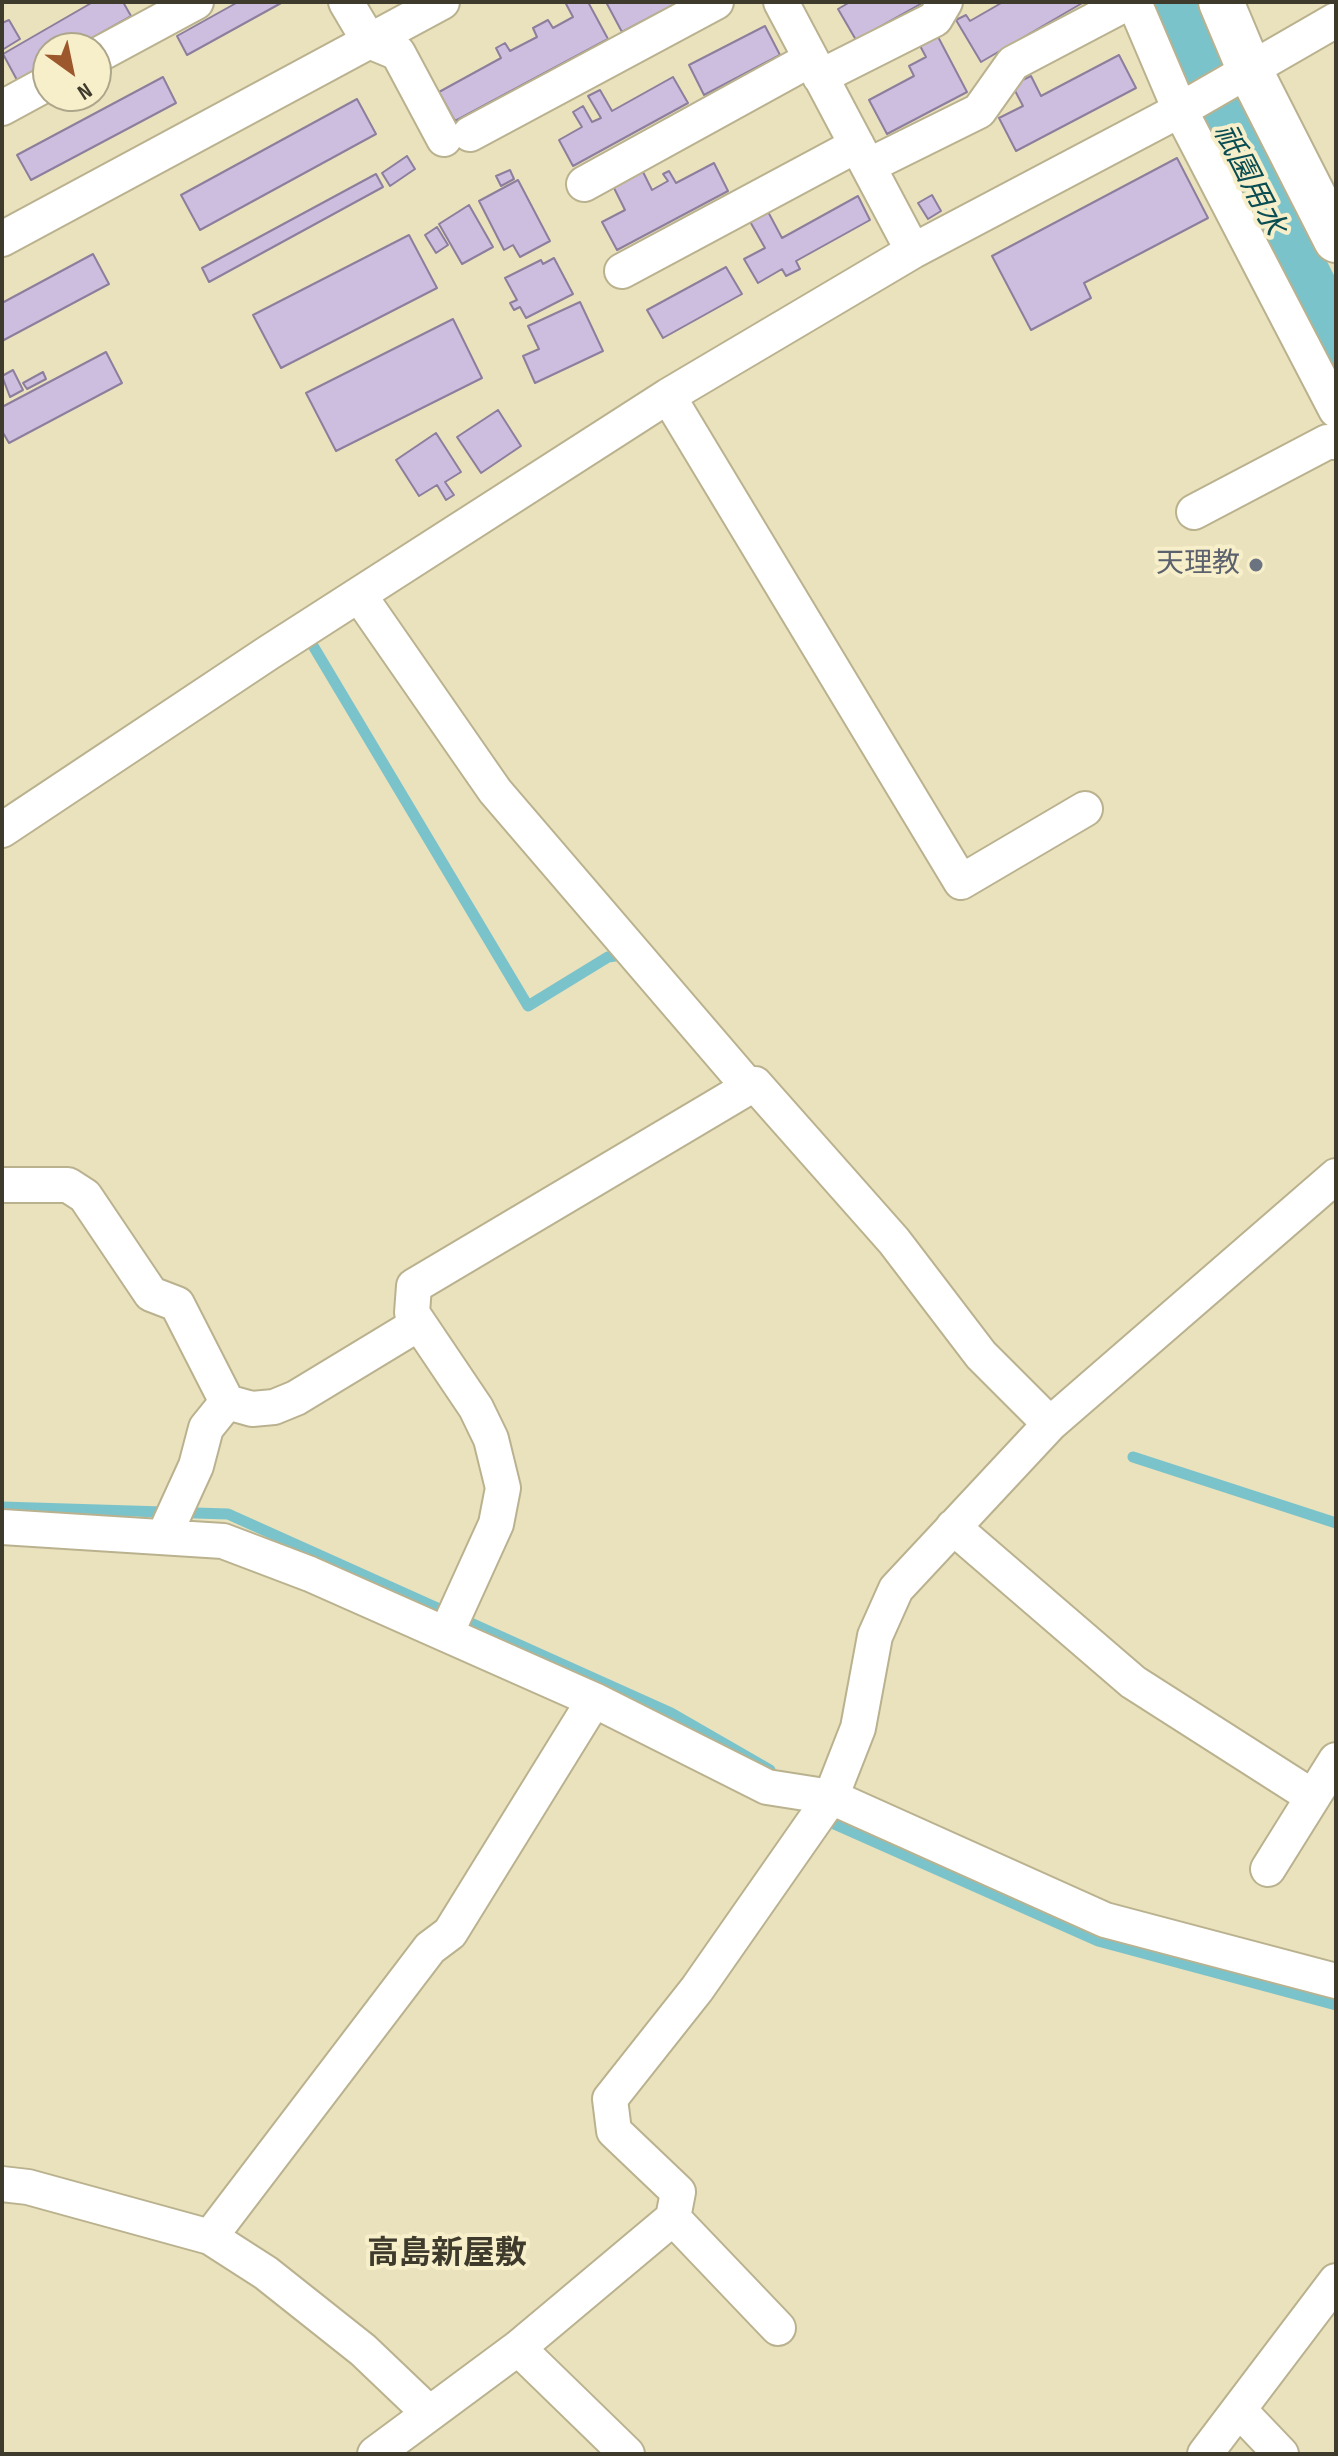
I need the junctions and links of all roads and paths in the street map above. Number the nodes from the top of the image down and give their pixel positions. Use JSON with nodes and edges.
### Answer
{"nodes":[{"id":1,"x":196,"y":2,"type":"edge"},
{"id":2,"x":346,"y":2,"type":"edge"},
{"id":3,"x":442,"y":2,"type":"edge"},
{"id":4,"x":716,"y":2,"type":"edge"},
{"id":5,"x":781,"y":2,"type":"edge"},
{"id":6,"x":945,"y":2,"type":"edge"},
{"id":7,"x":1131,"y":2,"type":"edge"},
{"id":8,"x":1221,"y":2,"type":"edge"},
{"id":9,"x":1336,"y":20,"type":"edge"},
{"id":10,"x":369,"y":41,"type":"junction"},
{"id":11,"x":112,"y":47,"type":"edge"},
{"id":12,"x":816,"y":68,"type":"junction"},
{"id":13,"x":1240,"y":76,"type":"junction"},
{"id":14,"x":32,"y":92,"type":"edge"},
{"id":15,"x":2,"y":108,"type":"edge"},
{"id":16,"x":1183,"y":108,"type":"junction"},
{"id":17,"x":862,"y":155,"type":"junction"},
{"id":18,"x":584,"y":184,"type":"dead end"},
{"id":19,"x":2,"y":239,"type":"edge"},
{"id":20,"x":1336,"y":240,"type":"edge"},
{"id":21,"x":913,"y":251,"type":"junction"},
{"id":22,"x":622,"y":271,"type":"dead end"},
{"id":23,"x":668,"y":396,"type":"junction"},
{"id":24,"x":1336,"y":410,"type":"edge"},
{"id":25,"x":1336,"y":442,"type":"edge"},
{"id":26,"x":1194,"y":512,"type":"dead end"},
{"id":27,"x":359,"y":595,"type":"junction"},
{"id":28,"x":1085,"y":809,"type":"dead end"},
{"id":29,"x":2,"y":830,"type":"edge"},
{"id":30,"x":749,"y":1087,"type":"junction"},
{"id":31,"x":1336,"y":1176,"type":"edge"},
{"id":32,"x":2,"y":1185,"type":"edge"},
{"id":33,"x":418,"y":1324,"type":"junction"},
{"id":34,"x":227,"y":1402,"type":"junction"},
{"id":35,"x":1050,"y":1424,"type":"junction"},
{"id":36,"x":171,"y":1521,"type":"junction"},
{"id":37,"x":2,"y":1527,"type":"edge"},
{"id":38,"x":953,"y":1527,"type":"junction"},
{"id":39,"x":451,"y":1622,"type":"junction"},
{"id":40,"x":594,"y":1700,"type":"junction"},
{"id":41,"x":1336,"y":1760,"type":"edge"},
{"id":42,"x":831,"y":1797,"type":"junction"},
{"id":43,"x":1313,"y":1797,"type":"junction"},
{"id":44,"x":1268,"y":1869,"type":"dead end"},
{"id":45,"x":1336,"y":1981,"type":"edge"},
{"id":46,"x":2,"y":2184,"type":"edge"},
{"id":47,"x":673,"y":2218,"type":"junction"},
{"id":48,"x":210,"y":2237,"type":"junction"},
{"id":49,"x":1336,"y":2281,"type":"edge"},
{"id":50,"x":778,"y":2328,"type":"dead end"},
{"id":51,"x":518,"y":2348,"type":"junction"},
{"id":52,"x":1239,"y":2410,"type":"junction"},
{"id":53,"x":428,"y":2412,"type":"junction"},
{"id":54,"x":375,"y":2454,"type":"edge"},
{"id":55,"x":627,"y":2454,"type":"edge"},
{"id":56,"x":1205,"y":2454,"type":"edge"},
{"id":57,"x":1281,"y":2454,"type":"edge"}],
"edges":[{"from":1,"to":11,"type":"street"},
{"from":2,"to":10,"type":"street"},
{"from":3,"to":10,"type":"street"},
{"from":4,"to":10,"type":"street"},
{"from":5,"to":12,"type":"street"},
{"from":6,"to":12,"type":"street"},
{"from":7,"to":16,"type":"street"},
{"from":7,"to":17,"type":"street"},
{"from":8,"to":13,"type":"street"},
{"from":9,"to":13,"type":"street"},
{"from":10,"to":19,"type":"street"},
{"from":12,"to":17,"type":"street"},
{"from":12,"to":18,"type":"street"},
{"from":13,"to":16,"type":"street"},
{"from":13,"to":20,"type":"street"},
{"from":14,"to":15,"type":"street"},
{"from":16,"to":21,"type":"street"},
{"from":16,"to":24,"type":"street"},
{"from":17,"to":21,"type":"street"},
{"from":17,"to":22,"type":"street"},
{"from":21,"to":23,"type":"street"},
{"from":23,"to":27,"type":"street"},
{"from":23,"to":28,"type":"street"},
{"from":25,"to":26,"type":"street"},
{"from":27,"to":29,"type":"street"},
{"from":27,"to":30,"type":"street"},
{"from":30,"to":33,"type":"street"},
{"from":30,"to":35,"type":"street"},
{"from":31,"to":35,"type":"street"},
{"from":32,"to":34,"type":"street"},
{"from":33,"to":34,"type":"street"},
{"from":33,"to":39,"type":"street"},
{"from":34,"to":36,"type":"street"},
{"from":35,"to":38,"type":"street"},
{"from":36,"to":37,"type":"street"},
{"from":36,"to":39,"type":"street"},
{"from":38,"to":42,"type":"street"},
{"from":38,"to":43,"type":"street"},
{"from":39,"to":40,"type":"street"},
{"from":40,"to":42,"type":"street"},
{"from":40,"to":48,"type":"street"},
{"from":41,"to":43,"type":"street"},
{"from":42,"to":45,"type":"street"},
{"from":42,"to":47,"type":"street"},
{"from":43,"to":44,"type":"street"},
{"from":46,"to":48,"type":"street"},
{"from":47,"to":50,"type":"street"},
{"from":47,"to":51,"type":"street"},
{"from":48,"to":53,"type":"street"},
{"from":49,"to":52,"type":"street"},
{"from":51,"to":53,"type":"street"},
{"from":51,"to":55,"type":"street"},
{"from":52,"to":56,"type":"street"},
{"from":52,"to":57,"type":"street"},
{"from":53,"to":54,"type":"street"}]}
